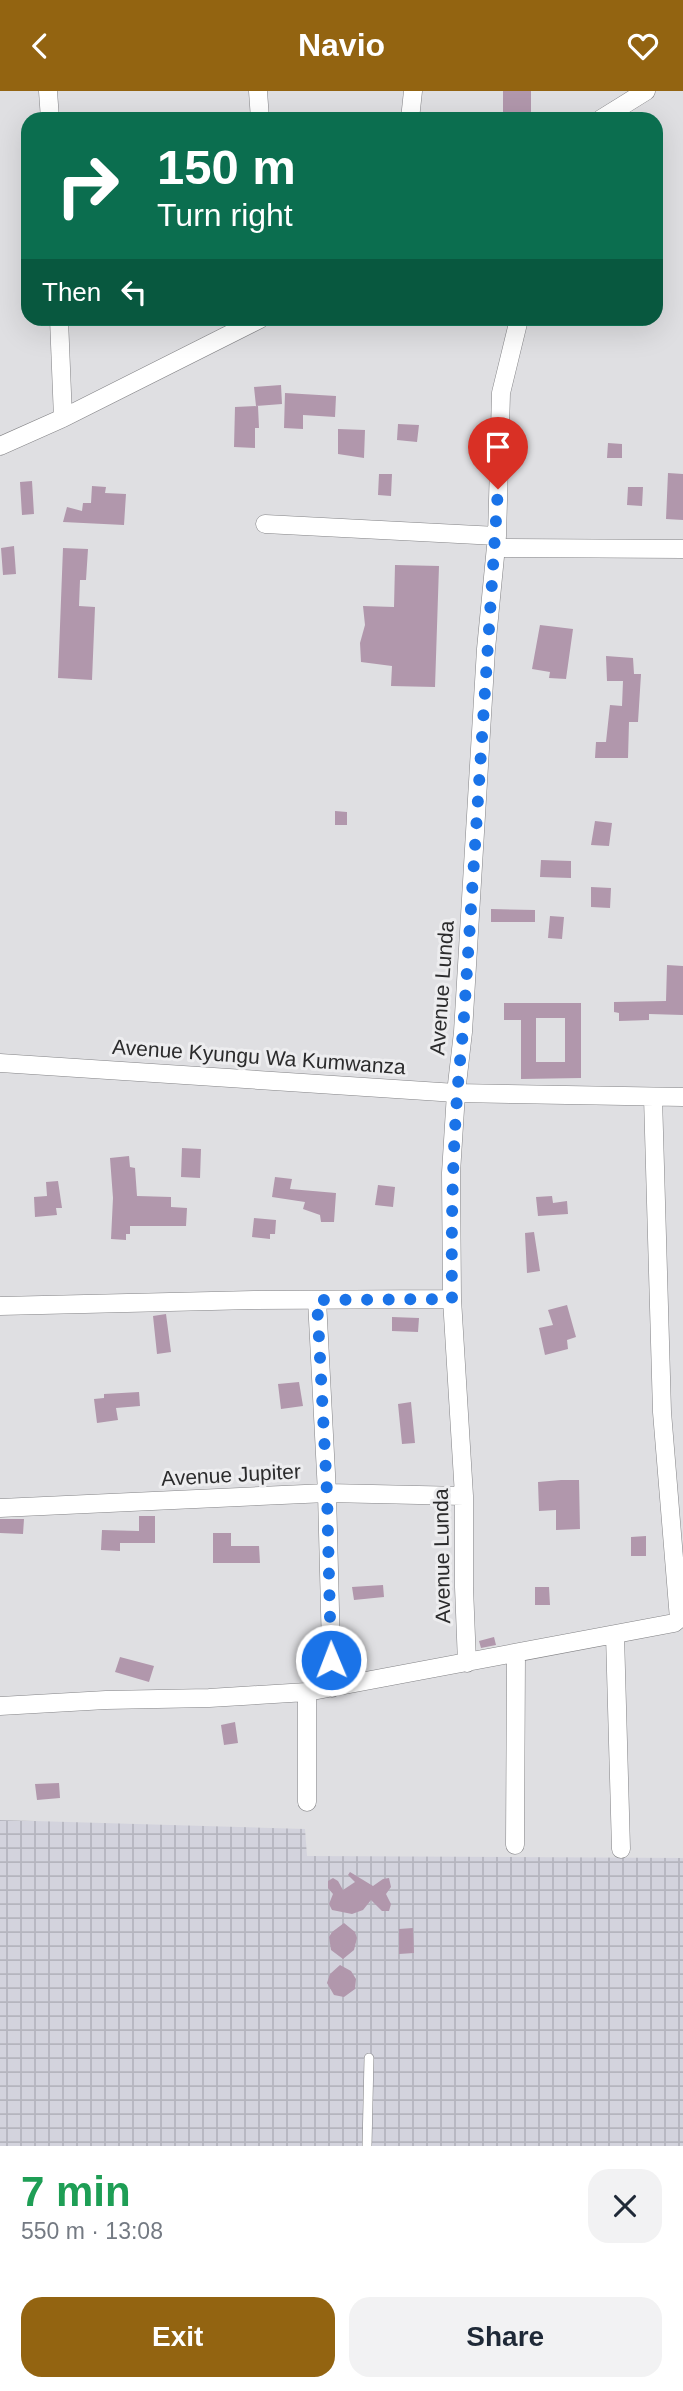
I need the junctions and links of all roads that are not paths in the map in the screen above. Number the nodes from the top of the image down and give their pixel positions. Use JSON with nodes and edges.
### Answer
{"nodes":[{"id":1,"x":48,"y":91,"type":"edge"},
{"id":2,"x":258,"y":91,"type":"edge"},
{"id":3,"x":413,"y":91,"type":"edge"},
{"id":4,"x":644,"y":92,"type":"edge"},
{"id":5,"x":50,"y":112,"type":"edge"},
{"id":6,"x":260,"y":112,"type":"edge"},
{"id":7,"x":412,"y":112,"type":"edge"},
{"id":8,"x":612,"y":112,"type":"edge"},
{"id":9,"x":59,"y":326,"type":"edge"},
{"id":10,"x":247,"y":326,"type":"edge"},
{"id":11,"x":517,"y":326,"type":"edge"},
{"id":12,"x":63,"y":418,"type":"junction"},
{"id":13,"x":0,"y":446,"type":"edge"},
{"id":14,"x":265,"y":524,"type":"dead end"},
{"id":15,"x":496,"y":542,"type":"junction"},
{"id":16,"x":683,"y":549,"type":"edge"},
{"id":17,"x":0,"y":1063,"type":"edge"},
{"id":18,"x":456,"y":1093,"type":"junction"},
{"id":19,"x":653,"y":1097,"type":"junction"},
{"id":20,"x":683,"y":1097,"type":"edge"},
{"id":21,"x":452,"y":1299,"type":"junction"},
{"id":22,"x":317,"y":1300,"type":"junction"},
{"id":23,"x":0,"y":1307,"type":"edge"},
{"id":24,"x":327,"y":1493,"type":"junction"},
{"id":25,"x":464,"y":1496,"type":"junction"},
{"id":26,"x":0,"y":1508,"type":"edge"},
{"id":27,"x":615,"y":1635,"type":"junction"},
{"id":28,"x":516,"y":1654,"type":"junction"},
{"id":29,"x":467,"y":1663,"type":"junction"},
{"id":30,"x":332,"y":1688,"type":"junction"},
{"id":31,"x":307,"y":1692,"type":"junction"},
{"id":32,"x":0,"y":1706,"type":"edge"},
{"id":33,"x":307,"y":1803,"type":"dead end"},
{"id":34,"x":515,"y":1845,"type":"dead end"},
{"id":35,"x":621,"y":1849,"type":"dead end"},
{"id":36,"x":369,"y":2057,"type":"dead end"},
{"id":37,"x":367,"y":2146,"type":"edge"}],
"edges":[{"from":1,"to":5,"type":"street"},
{"from":2,"to":6,"type":"street"},
{"from":3,"to":7,"type":"street"},
{"from":4,"to":8,"type":"street"},
{"from":9,"to":12,"type":"street"},
{"from":10,"to":12,"type":"street"},
{"from":11,"to":15,"type":"street","name":"Avenue Lunda"},
{"from":12,"to":13,"type":"street"},
{"from":14,"to":15,"type":"street"},
{"from":15,"to":16,"type":"street"},
{"from":15,"to":18,"type":"street","name":"Avenue Lunda"},
{"from":17,"to":18,"type":"street","name":"Avenue Kyungu Wa Kumwanza"},
{"from":18,"to":19,"type":"street","name":"Avenue Kyungu Wa Kumwanza"},
{"from":18,"to":21,"type":"street","name":"Avenue Lunda"},
{"from":19,"to":20,"type":"street","name":"Avenue Kyungu Wa Kumwanza"},
{"from":19,"to":27,"type":"street"},
{"from":21,"to":22,"type":"street"},
{"from":21,"to":25,"type":"street","name":"Avenue Lunda"},
{"from":22,"to":23,"type":"street"},
{"from":22,"to":24,"type":"street"},
{"from":24,"to":25,"type":"street","name":"Avenue Jupiter"},
{"from":24,"to":26,"type":"street","name":"Avenue Jupiter"},
{"from":24,"to":30,"type":"street"},
{"from":25,"to":29,"type":"street","name":"Avenue Lunda"},
{"from":27,"to":28,"type":"street"},
{"from":27,"to":35,"type":"street"},
{"from":28,"to":29,"type":"street"},
{"from":28,"to":34,"type":"street"},
{"from":29,"to":30,"type":"street"},
{"from":30,"to":31,"type":"street"},
{"from":31,"to":32,"type":"street"},
{"from":31,"to":33,"type":"street"},
{"from":36,"to":37,"type":"lane"}]}
